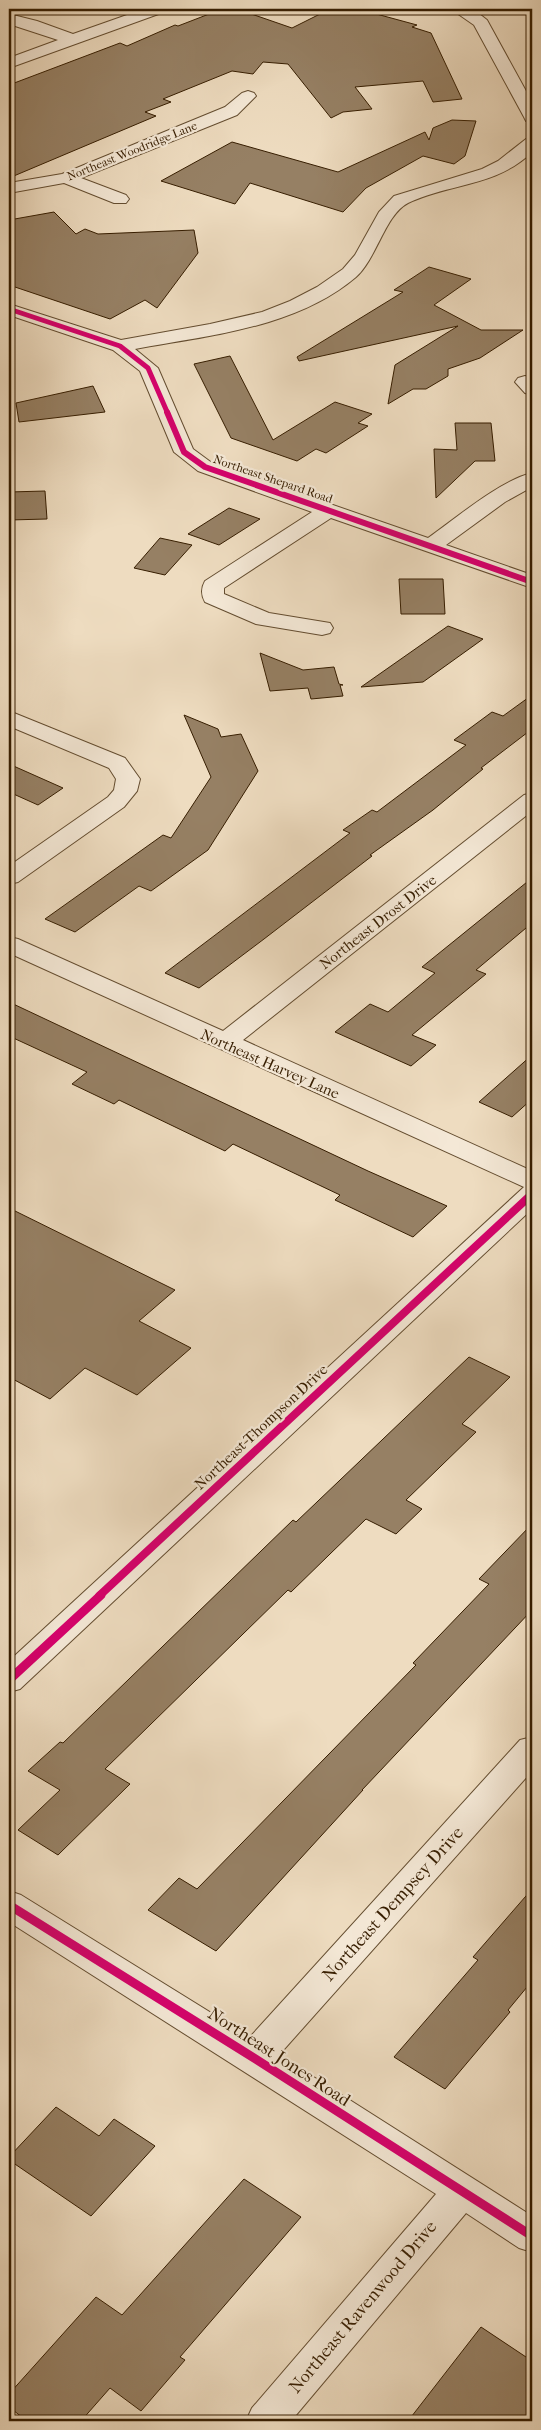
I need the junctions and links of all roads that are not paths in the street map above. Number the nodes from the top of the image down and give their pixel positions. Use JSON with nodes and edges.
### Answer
{"nodes":[{"id":1,"x":158,"y":9,"type":"edge"},
{"id":2,"x":459,"y":9,"type":"edge"},
{"id":3,"x":9,"y":19,"type":"edge"},
{"id":4,"x":73,"y":40,"type":"junction"},
{"id":5,"x":9,"y":63,"type":"edge"},
{"id":6,"x":526,"y":94,"type":"edge"},
{"id":7,"x":248,"y":96,"type":"dead end"},
{"id":8,"x":532,"y":117,"type":"edge"},
{"id":9,"x":532,"y":143,"type":"edge"},
{"id":10,"x":66,"y":178,"type":"junction"},
{"id":11,"x":9,"y":188,"type":"edge"},
{"id":12,"x":120,"y":199,"type":"dead end"},
{"id":13,"x":9,"y":308,"type":"edge"},
{"id":14,"x":120,"y":346,"type":"junction"},
{"id":15,"x":532,"y":480,"type":"edge"},
{"id":16,"x":329,"y":510,"type":"junction"},
{"id":17,"x":431,"y":546,"type":"junction"},
{"id":18,"x":532,"y":582,"type":"edge"},
{"id":19,"x":322,"y":628,"type":"dead end"},
{"id":20,"x":9,"y":718,"type":"edge"},
{"id":21,"x":532,"y":800,"type":"edge"},
{"id":22,"x":9,"y":877,"type":"edge"},
{"id":23,"x":9,"y":944,"type":"edge"},
{"id":24,"x":224,"y":1044,"type":"junction"},
{"id":25,"x":532,"y":1181,"type":"edge"},
{"id":26,"x":532,"y":1194,"type":"edge"},
{"id":27,"x":9,"y":1680,"type":"edge"},
{"id":28,"x":532,"y":1749,"type":"edge"},
{"id":29,"x":9,"y":1905,"type":"edge"},
{"id":30,"x":254,"y":2058,"type":"junction"},
{"id":31,"x":461,"y":2192,"type":"junction"},
{"id":32,"x":532,"y":2236,"type":"edge"},
{"id":33,"x":266,"y":2421,"type":"edge"}],
"edges":[{"from":1,"to":4,"type":"street"},
{"from":2,"to":6,"type":"street"},
{"from":3,"to":4,"type":"street"},
{"from":4,"to":5,"type":"street"},
{"from":6,"to":8,"type":"street"},
{"from":7,"to":10,"type":"street","name":"Northeast Woodridge Lane"},
{"from":9,"to":14,"type":"street"},
{"from":10,"to":11,"type":"street","name":"Northeast Woodridge Lane"},
{"from":10,"to":12,"type":"street"},
{"from":13,"to":14,"type":"street","name":"Northeast Shepard Road"},
{"from":14,"to":16,"type":"street","name":"Northeast Shepard Road"},
{"from":15,"to":17,"type":"street"},
{"from":16,"to":17,"type":"street","name":"Northeast Shepard Road"},
{"from":16,"to":19,"type":"street"},
{"from":17,"to":18,"type":"street","name":"Northeast Shepard Road"},
{"from":20,"to":22,"type":"street"},
{"from":21,"to":24,"type":"street","name":"Northeast Drost Drive"},
{"from":23,"to":24,"type":"street","name":"Northeast Harvey Lane"},
{"from":24,"to":25,"type":"street","name":"Northeast Harvey Lane"},
{"from":26,"to":27,"type":"street","name":"Northeast Thompson Drive"},
{"from":28,"to":30,"type":"street","name":"Northeast Dempsey Drive"},
{"from":29,"to":30,"type":"street","name":"Northeast Jones Road"},
{"from":30,"to":31,"type":"street","name":"Northeast Jones Road"},
{"from":31,"to":32,"type":"street","name":"Northeast Jones Road"},
{"from":31,"to":33,"type":"street","name":"Northeast Ravenwood Drive"}]}
